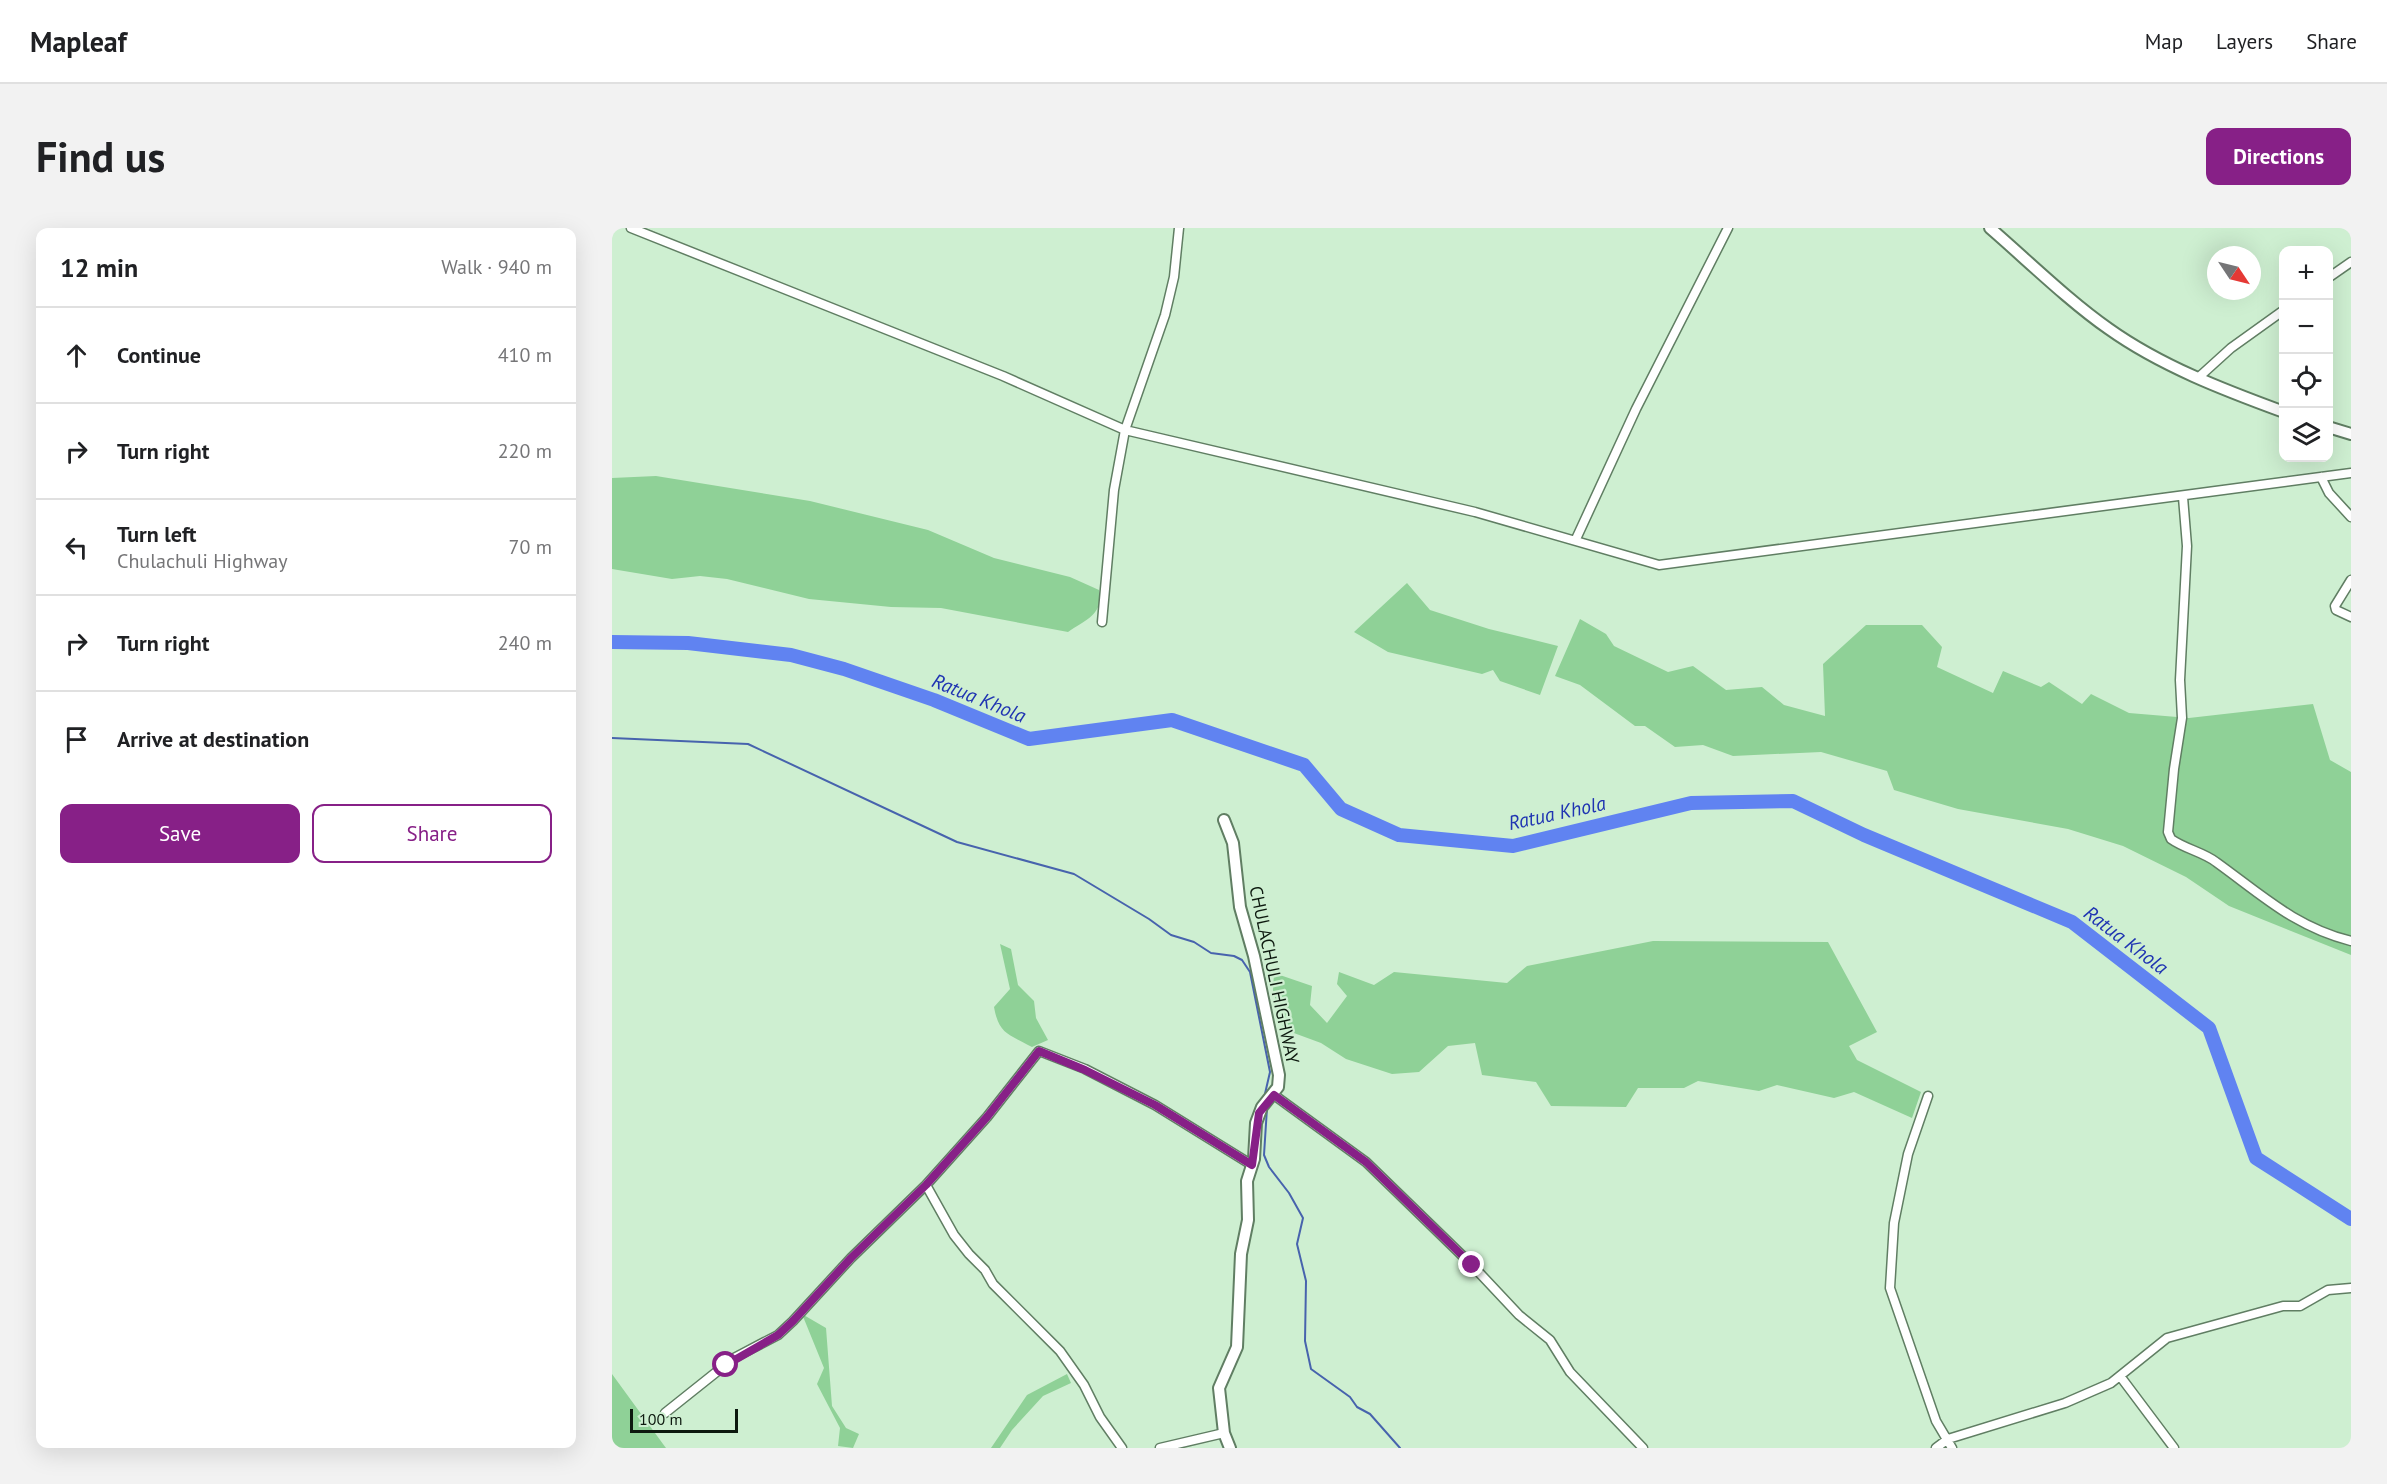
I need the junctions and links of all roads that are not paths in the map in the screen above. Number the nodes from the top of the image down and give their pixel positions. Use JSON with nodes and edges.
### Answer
{"nodes":[{"id":1,"x":631,"y":228,"type":"edge"},
{"id":2,"x":1179,"y":228,"type":"edge"},
{"id":3,"x":1728,"y":228,"type":"edge"},
{"id":4,"x":1990,"y":228,"type":"edge"},
{"id":5,"x":2351,"y":261,"type":"edge"},
{"id":6,"x":2333,"y":274,"type":"edge"},
{"id":7,"x":2279,"y":313,"type":"edge"},
{"id":8,"x":2199,"y":377,"type":"junction"},
{"id":9,"x":2279,"y":411,"type":"edge"},
{"id":10,"x":2333,"y":429,"type":"edge"},
{"id":11,"x":1125,"y":430,"type":"junction"},
{"id":12,"x":2351,"y":434,"type":"edge"},
{"id":13,"x":2351,"y":473,"type":"edge"},
{"id":14,"x":2321,"y":477,"type":"junction"},
{"id":15,"x":2183,"y":497,"type":"junction"},
{"id":16,"x":2351,"y":517,"type":"edge"},
{"id":17,"x":1576,"y":539,"type":"junction"},
{"id":18,"x":2351,"y":580,"type":"edge"},
{"id":19,"x":2351,"y":617,"type":"edge"},
{"id":20,"x":1102,"y":622,"type":"dead end"},
{"id":21,"x":1224,"y":820,"type":"dead end"},
{"id":22,"x":2351,"y":941,"type":"edge"},
{"id":23,"x":1274,"y":1095,"type":"junction"},
{"id":24,"x":1928,"y":1096,"type":"dead end"},
{"id":25,"x":1252,"y":1165,"type":"junction"},
{"id":26,"x":926,"y":1185,"type":"junction"},
{"id":27,"x":2351,"y":1288,"type":"edge"},
{"id":28,"x":2120,"y":1376,"type":"junction"},
{"id":29,"x":665,"y":1413,"type":"dead end"},
{"id":30,"x":1224,"y":1433,"type":"junction"},
{"id":31,"x":1948,"y":1439,"type":"junction"},
{"id":32,"x":1122,"y":1448,"type":"edge"},
{"id":33,"x":1160,"y":1448,"type":"edge"},
{"id":34,"x":1230,"y":1448,"type":"edge"},
{"id":35,"x":1642,"y":1448,"type":"edge"},
{"id":36,"x":1936,"y":1448,"type":"edge"},
{"id":37,"x":1952,"y":1448,"type":"edge"},
{"id":38,"x":2174,"y":1448,"type":"edge"}],
"edges":[{"from":1,"to":11,"type":"street"},
{"from":2,"to":11,"type":"street"},
{"from":3,"to":17,"type":"street"},
{"from":4,"to":8,"type":"street"},
{"from":5,"to":6,"type":"street"},
{"from":7,"to":8,"type":"street"},
{"from":8,"to":9,"type":"street"},
{"from":10,"to":12,"type":"street"},
{"from":11,"to":17,"type":"street"},
{"from":11,"to":20,"type":"street"},
{"from":13,"to":14,"type":"street"},
{"from":14,"to":15,"type":"street"},
{"from":14,"to":16,"type":"street"},
{"from":15,"to":17,"type":"street"},
{"from":15,"to":22,"type":"street"},
{"from":18,"to":19,"type":"street"},
{"from":21,"to":23,"type":"street","name":"CHULACHULI HIGHWAY"},
{"from":23,"to":25,"type":"street","name":"CHULACHULI HIGHWAY"},
{"from":23,"to":35,"type":"street"},
{"from":24,"to":31,"type":"street"},
{"from":25,"to":26,"type":"street"},
{"from":25,"to":30,"type":"street","name":"CHULACHULI HIGHWAY"},
{"from":26,"to":29,"type":"street"},
{"from":26,"to":32,"type":"street"},
{"from":27,"to":28,"type":"street"},
{"from":28,"to":31,"type":"street"},
{"from":28,"to":38,"type":"street"},
{"from":30,"to":33,"type":"street"},
{"from":30,"to":34,"type":"street","name":"CHULACHULI HIGHWAY"},
{"from":31,"to":36,"type":"street"},
{"from":31,"to":37,"type":"street"}]}
